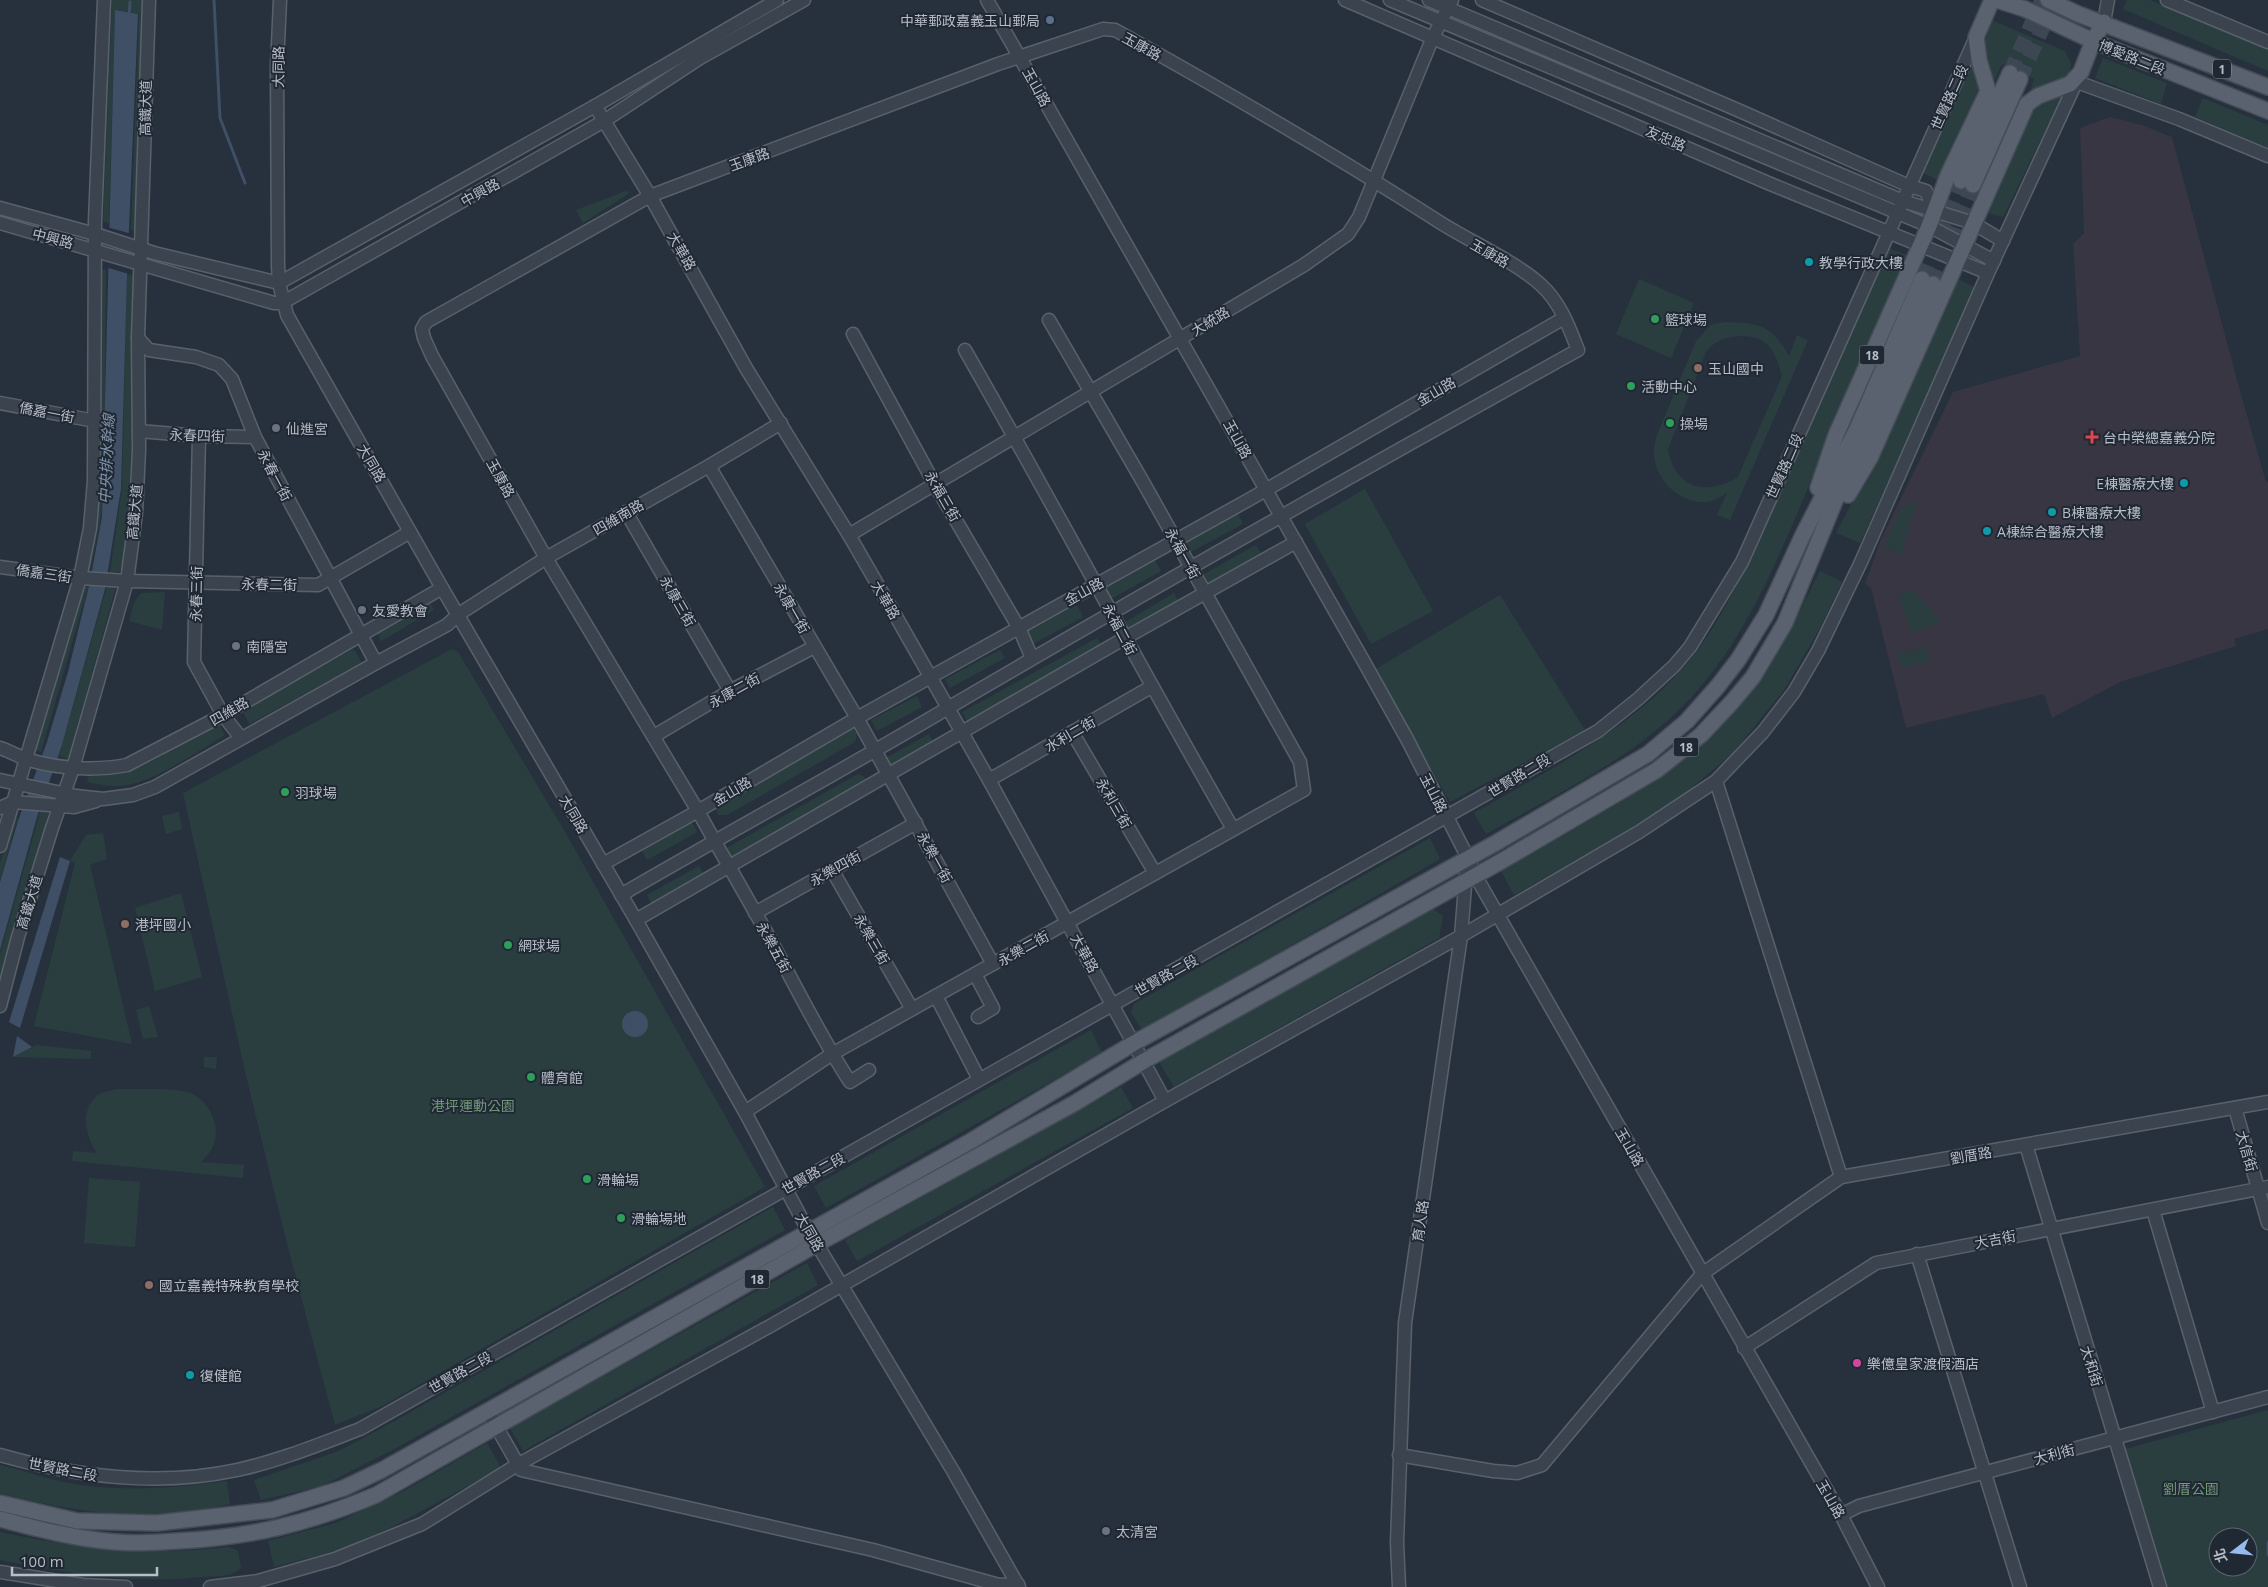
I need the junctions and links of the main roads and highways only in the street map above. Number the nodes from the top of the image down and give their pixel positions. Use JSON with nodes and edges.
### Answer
{"nodes":[{"id":1,"x":1992,"y":0,"type":"edge"},
{"id":2,"x":1997,"y":0,"type":"edge"},
{"id":3,"x":2048,"y":0,"type":"edge"},
{"id":4,"x":2027,"y":4,"type":"edge"},
{"id":5,"x":2077,"y":7,"type":"edge"},
{"id":6,"x":2104,"y":22,"type":"junction"},
{"id":7,"x":2093,"y":41,"type":"junction"},
{"id":8,"x":2015,"y":76,"type":"tunnel mouth"},
{"id":9,"x":2268,"y":87,"type":"edge"},
{"id":10,"x":2268,"y":112,"type":"edge"},
{"id":11,"x":1967,"y":183,"type":"tunnel mouth"},
{"id":12,"x":1802,"y":537,"type":"junction"},
{"id":13,"x":1819,"y":544,"type":"junction"},
{"id":14,"x":0,"y":1503,"type":"edge"},
{"id":15,"x":0,"y":1519,"type":"edge"}],
"edges":[{"from":1,"to":12,"type":"main road","number":"18"},
{"from":2,"to":4,"type":"main road","name":"博愛路二段","number":"1"},
{"from":3,"to":5,"type":"main road","name":"博愛路二段","number":"1"},
{"from":4,"to":7,"type":"main road","name":"博愛路二段","number":"1"},
{"from":5,"to":6,"type":"main road","name":"博愛路二段","number":"1"},
{"from":6,"to":7,"type":"main road"},
{"from":6,"to":9,"type":"main road","name":"博愛路二段","number":"1"},
{"from":7,"to":10,"type":"main road","name":"博愛路二段","number":"1"},
{"from":7,"to":13,"type":"main road","number":"18"},
{"from":8,"to":11,"type":"main road"},
{"from":12,"to":13,"type":"main road","number":"18"},
{"from":12,"to":14,"type":"main road","number":"18"},
{"from":13,"to":15,"type":"main road","number":"18"}]}
